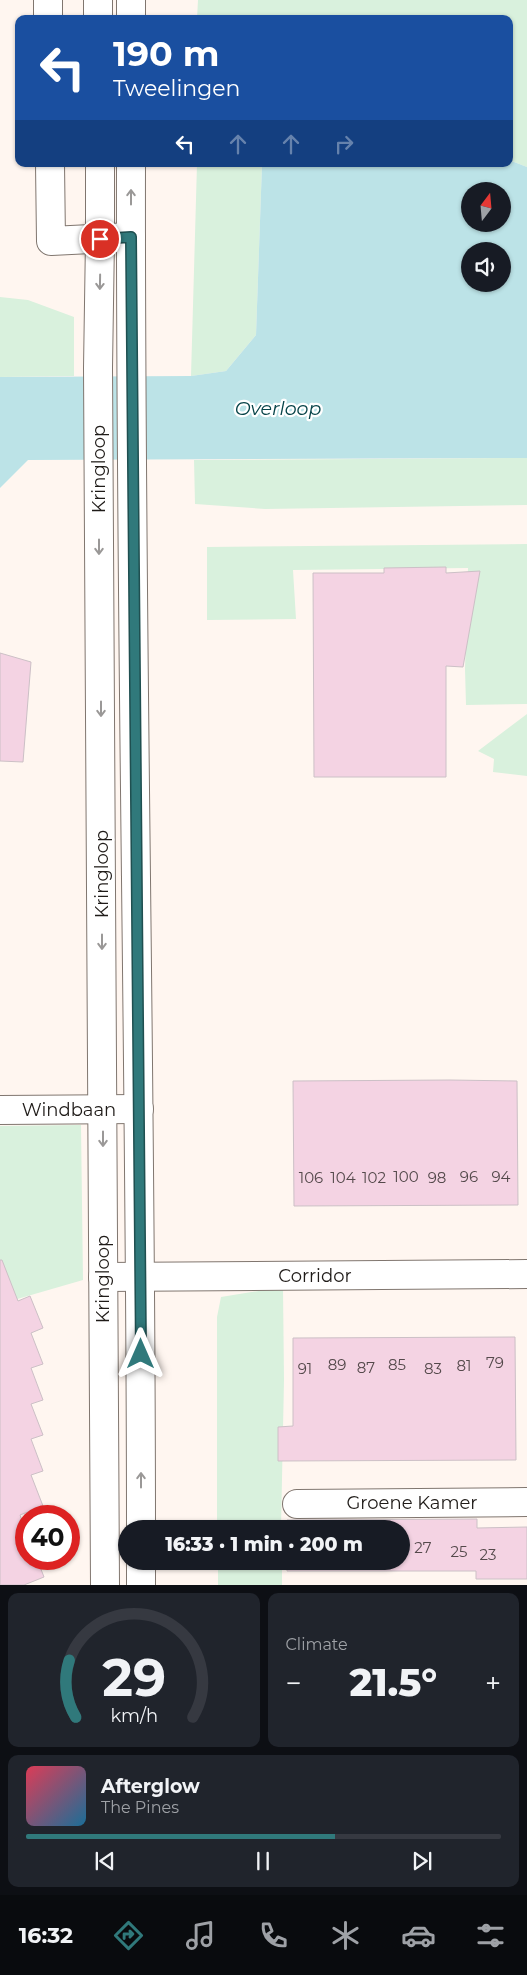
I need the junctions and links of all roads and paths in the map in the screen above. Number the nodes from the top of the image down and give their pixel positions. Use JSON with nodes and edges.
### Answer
{"nodes":[{"id":1,"x":48,"y":0,"type":"edge"},
{"id":2,"x":98,"y":0,"type":"edge"},
{"id":3,"x":131,"y":0,"type":"edge"},
{"id":4,"x":48,"y":15,"type":"edge"},
{"id":5,"x":98,"y":15,"type":"edge"},
{"id":6,"x":131,"y":15,"type":"edge"},
{"id":7,"x":50,"y":167,"type":"edge"},
{"id":8,"x":100,"y":167,"type":"edge"},
{"id":9,"x":131,"y":167,"type":"edge"},
{"id":10,"x":131,"y":237,"type":"junction"},
{"id":11,"x":100,"y":239,"type":"junction"},
{"id":12,"x":103,"y":1109,"type":"junction"},
{"id":13,"x":138,"y":1109,"type":"junction"},
{"id":14,"x":0,"y":1110,"type":"edge"},
{"id":15,"x":527,"y":1274,"type":"edge"},
{"id":16,"x":103,"y":1277,"type":"junction"},
{"id":17,"x":141,"y":1277,"type":"junction"},
{"id":18,"x":527,"y":1502,"type":"edge"},
{"id":19,"x":297,"y":1504,"type":"dead end"},
{"id":20,"x":141,"y":1520,"type":"edge"},
{"id":21,"x":141,"y":1570,"type":"edge"},
{"id":22,"x":104,"y":1585,"type":"edge"},
{"id":23,"x":141,"y":1585,"type":"edge"}],
"edges":[{"from":1,"to":4,"type":"street"},
{"from":2,"to":5,"type":"street"},
{"from":3,"to":6,"type":"street"},
{"from":7,"to":11,"type":"street"},
{"from":8,"to":11,"type":"street","name":"Kringloop"},
{"from":10,"to":9,"type":"street","name":"Kringloop","one_way":true},
{"from":10,"to":11,"type":"street"},
{"from":10,"to":13,"type":"street","name":"Kringloop"},
{"from":11,"to":12,"type":"street","name":"Kringloop","one_way":true},
{"from":12,"to":13,"type":"street","name":"Windbaan"},
{"from":12,"to":14,"type":"street","name":"Windbaan"},
{"from":12,"to":16,"type":"street","name":"Kringloop","one_way":true},
{"from":13,"to":17,"type":"street","name":"Kringloop"},
{"from":15,"to":17,"type":"street","name":"Corridor"},
{"from":16,"to":17,"type":"street","name":"Corridor"},
{"from":16,"to":22,"type":"street","name":"Kringloop"},
{"from":20,"to":17,"type":"street","name":"Kringloop","one_way":true},
{"from":18,"to":19,"type":"street","name":"Groene Kamer"},
{"from":21,"to":23,"type":"street"}]}
